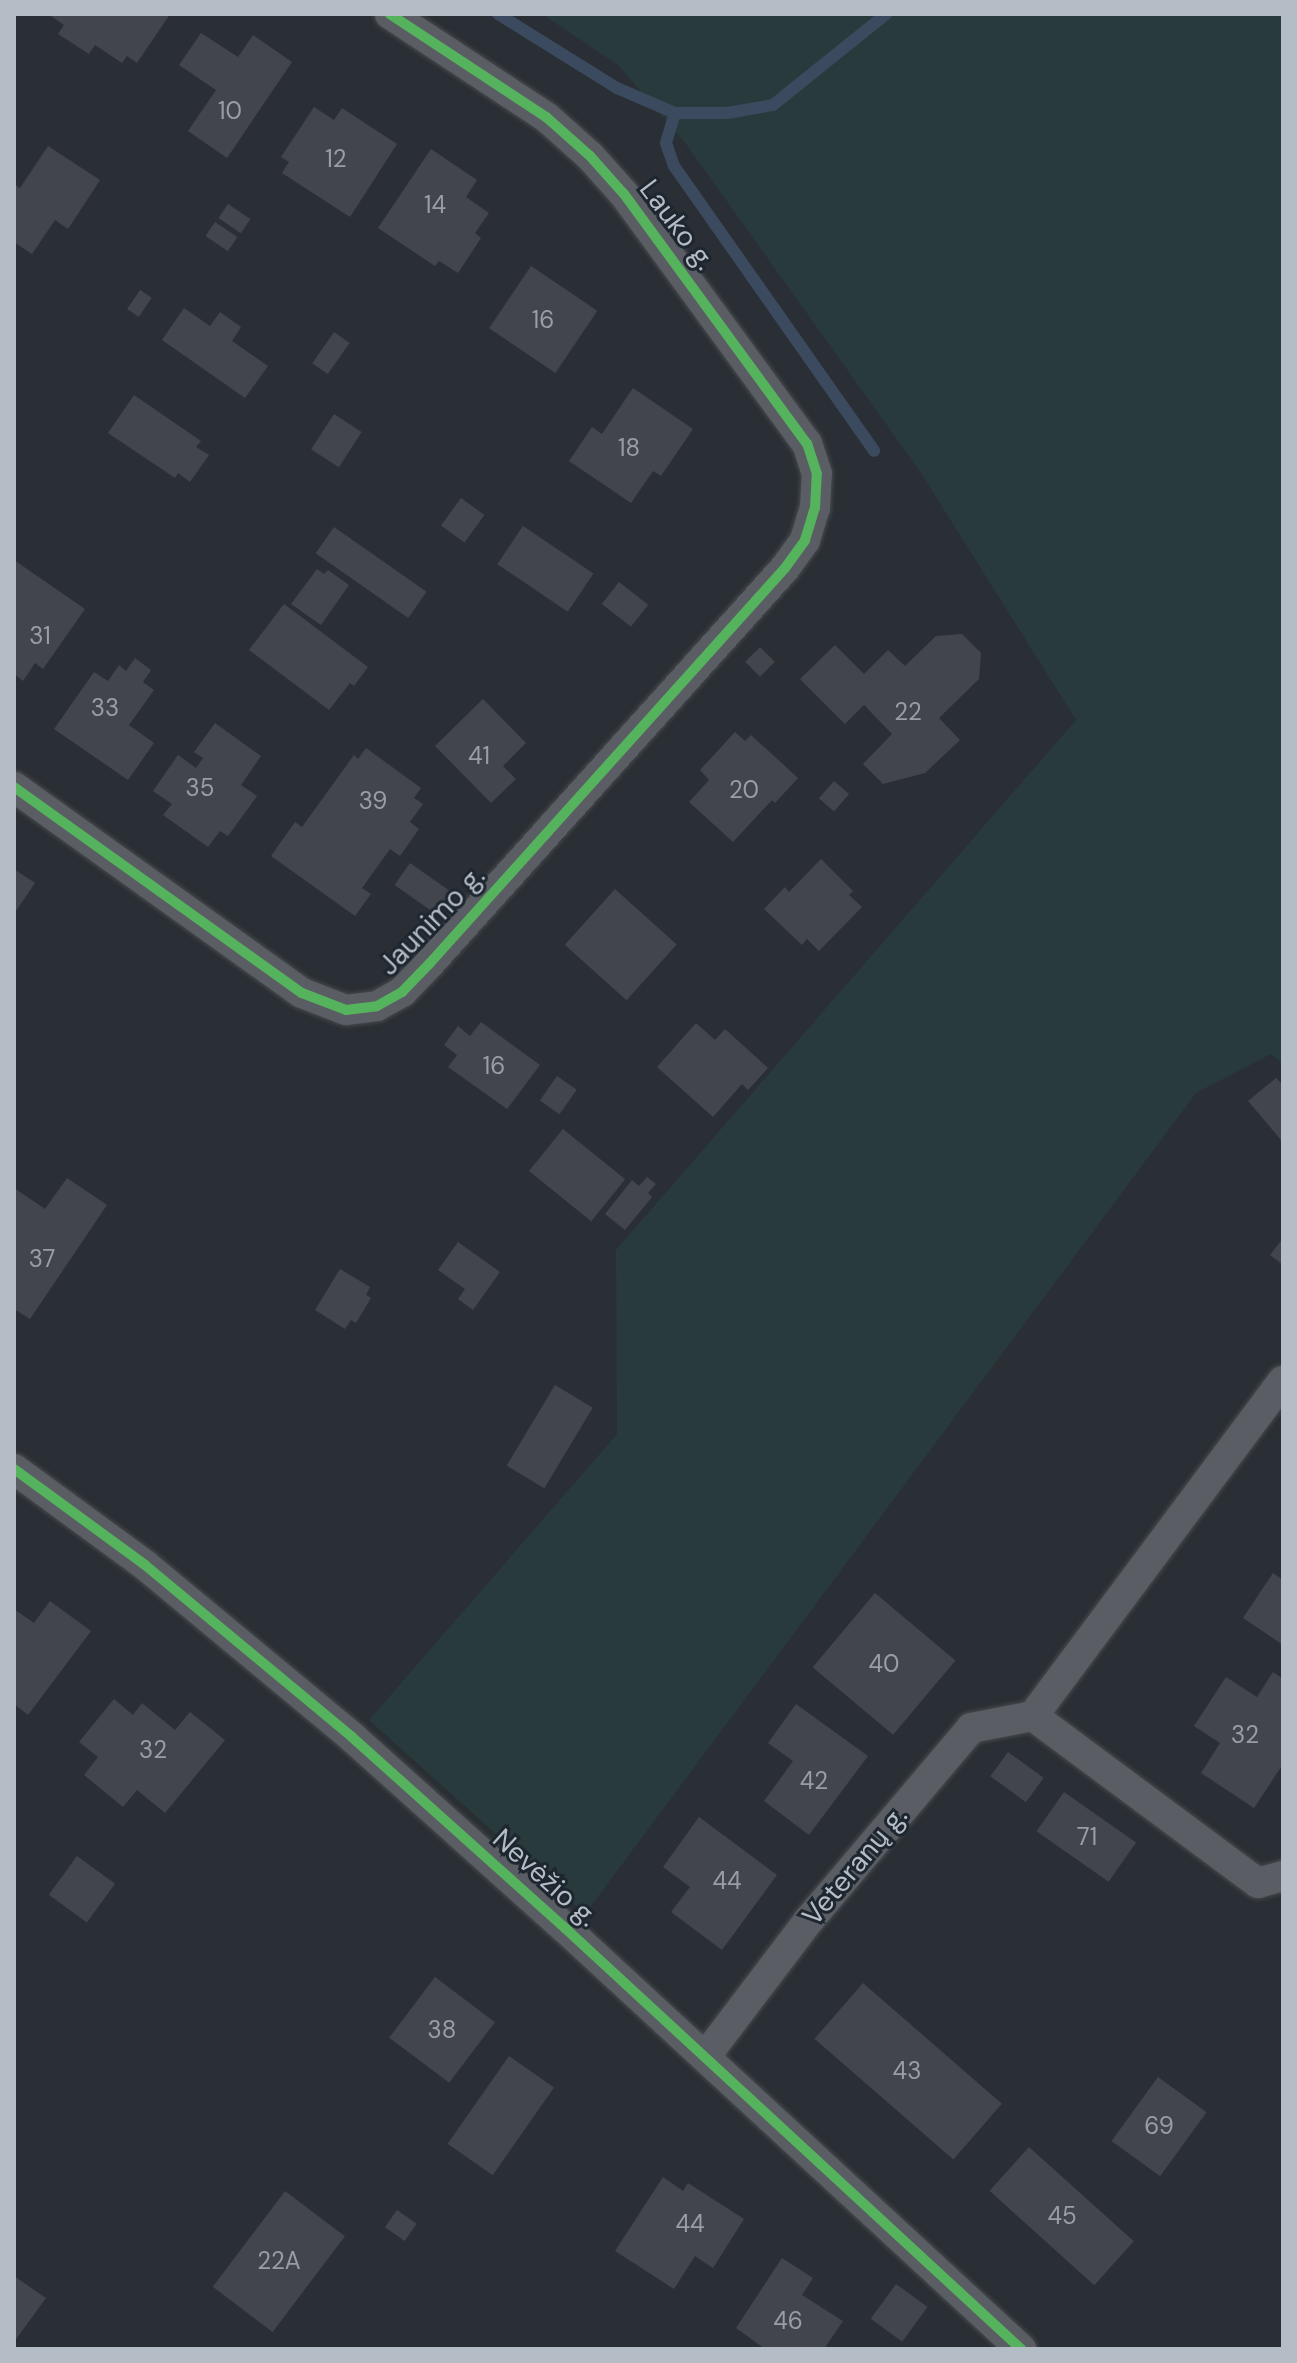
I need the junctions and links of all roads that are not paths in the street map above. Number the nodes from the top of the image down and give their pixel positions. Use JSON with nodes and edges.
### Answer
{"nodes":[{"id":1,"x":390,"y":14,"type":"edge"},
{"id":2,"x":805,"y":540,"type":"joint"},
{"id":3,"x":14,"y":787,"type":"edge"},
{"id":4,"x":1283,"y":1381,"type":"edge"},
{"id":5,"x":14,"y":1469,"type":"edge"},
{"id":6,"x":1033,"y":1716,"type":"junction"},
{"id":7,"x":1283,"y":1876,"type":"edge"},
{"id":8,"x":705,"y":2057,"type":"junction"},
{"id":9,"x":1021,"y":2349,"type":"edge"}],
"edges":[{"from":1,"to":2,"type":"street","name":"Lauko g."},
{"from":2,"to":3,"type":"street","name":"Jaunimo g."},
{"from":4,"to":6,"type":"street"},
{"from":5,"to":8,"type":"street","name":"Nevėžio g."},
{"from":6,"to":7,"type":"street"},
{"from":6,"to":8,"type":"street","name":"Veteranų g."},
{"from":8,"to":9,"type":"street","name":"Nevėžio g."}]}
